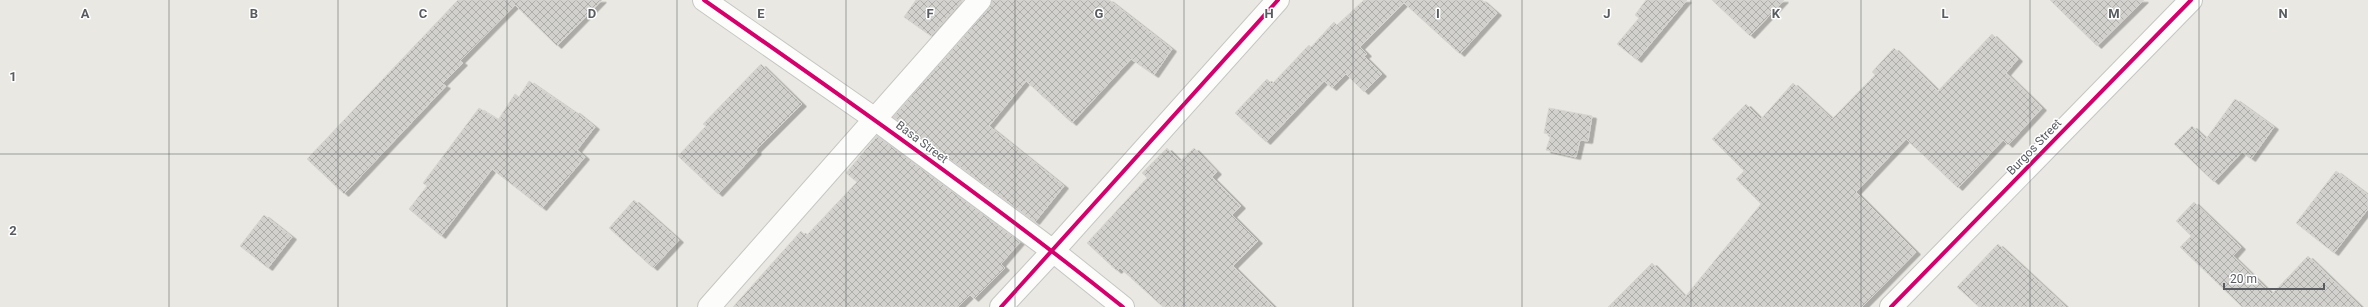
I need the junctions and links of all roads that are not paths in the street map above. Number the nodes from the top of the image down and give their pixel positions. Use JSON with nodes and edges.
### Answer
{"nodes":[{"id":1,"x":704,"y":0,"type":"edge"},
{"id":2,"x":980,"y":0,"type":"edge"},
{"id":3,"x":1278,"y":0,"type":"edge"},
{"id":4,"x":2191,"y":0,"type":"edge"},
{"id":5,"x":875,"y":120,"type":"junction"},
{"id":6,"x":1053,"y":251,"type":"junction"},
{"id":7,"x":709,"y":307,"type":"edge"},
{"id":8,"x":1001,"y":307,"type":"edge"},
{"id":9,"x":1123,"y":307,"type":"edge"},
{"id":10,"x":1891,"y":307,"type":"edge"}],
"edges":[{"from":1,"to":5,"type":"street","name":"Basa Street"},
{"from":2,"to":5,"type":"street"},
{"from":3,"to":6,"type":"street"},
{"from":4,"to":10,"type":"street","name":"Burgos Street"},
{"from":5,"to":6,"type":"street","name":"Basa Street"},
{"from":5,"to":7,"type":"street"},
{"from":6,"to":8,"type":"street"},
{"from":6,"to":9,"type":"street","name":"Basa Street"}]}
